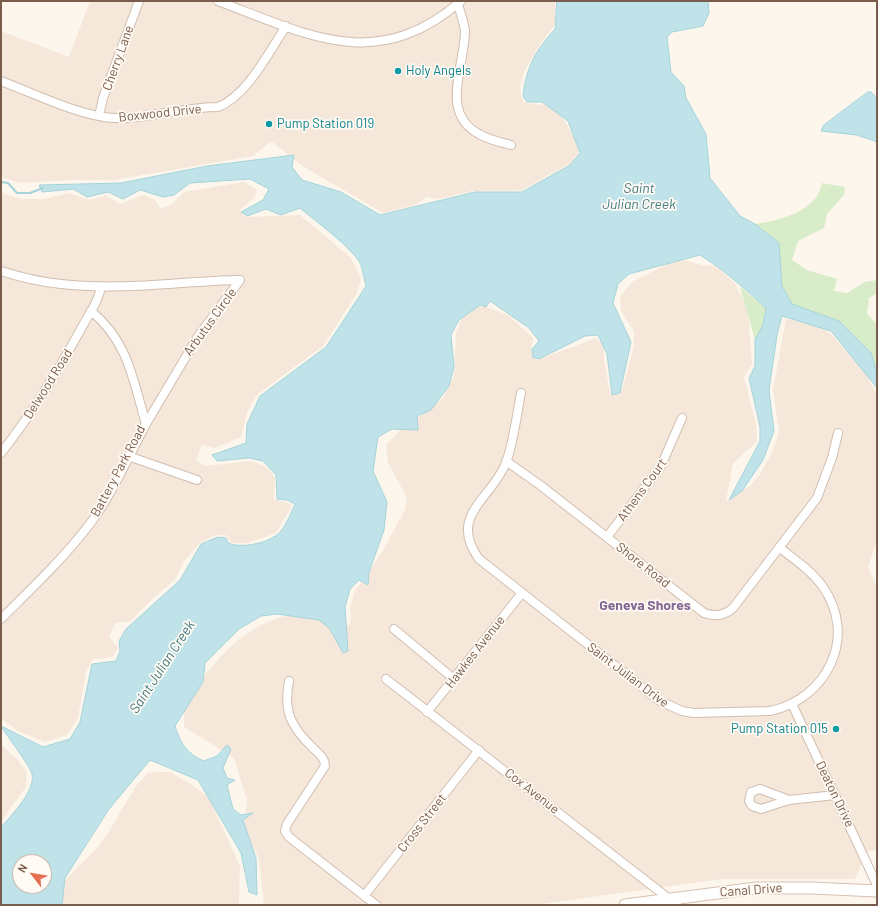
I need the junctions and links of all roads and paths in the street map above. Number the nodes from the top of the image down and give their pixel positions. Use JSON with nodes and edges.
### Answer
{"nodes":[{"id":1,"x":139,"y":1,"type":"edge"},
{"id":2,"x":218,"y":1,"type":"edge"},
{"id":3,"x":460,"y":2,"type":"edge"},
{"id":4,"x":286,"y":26,"type":"junction"},
{"id":5,"x":1,"y":81,"type":"edge"},
{"id":6,"x":99,"y":116,"type":"junction"},
{"id":7,"x":511,"y":145,"type":"dead end"},
{"id":8,"x":1,"y":272,"type":"edge"},
{"id":9,"x":101,"y":286,"type":"junction"},
{"id":10,"x":91,"y":311,"type":"junction"},
{"id":11,"x":521,"y":393,"type":"dead end"},
{"id":12,"x":682,"y":418,"type":"dead end"},
{"id":13,"x":146,"y":424,"type":"junction"},
{"id":14,"x":838,"y":433,"type":"dead end"},
{"id":15,"x":1,"y":454,"type":"edge"},
{"id":16,"x":128,"y":456,"type":"junction"},
{"id":17,"x":506,"y":461,"type":"junction"},
{"id":18,"x":197,"y":480,"type":"dead end"},
{"id":19,"x":607,"y":537,"type":"junction"},
{"id":20,"x":780,"y":548,"type":"junction"},
{"id":21,"x":522,"y":593,"type":"junction"},
{"id":22,"x":1,"y":619,"type":"edge"},
{"id":23,"x":394,"y":629,"type":"dead end"},
{"id":24,"x":386,"y":679,"type":"dead end"},
{"id":25,"x":454,"y":679,"type":"junction"},
{"id":26,"x":289,"y":681,"type":"dead end"},
{"id":27,"x":792,"y":704,"type":"junction"},
{"id":28,"x":427,"y":712,"type":"junction"},
{"id":29,"x":479,"y":750,"type":"junction"},
{"id":30,"x":835,"y":795,"type":"junction"},
{"id":31,"x":789,"y":800,"type":"dead end"},
{"id":32,"x":877,"y":884,"type":"edge"},
{"id":33,"x":877,"y":891,"type":"edge"},
{"id":34,"x":364,"y":896,"type":"junction"},
{"id":35,"x":673,"y":902,"type":"edge"},
{"id":36,"x":376,"y":905,"type":"edge"},
{"id":37,"x":625,"y":905,"type":"edge"}],
"edges":[{"from":1,"to":6,"type":"street","name":"Cherry Lane"},
{"from":2,"to":4,"type":"street"},
{"from":3,"to":4,"type":"street"},
{"from":3,"to":7,"type":"street"},
{"from":4,"to":6,"type":"street","name":"Boxwood Drive"},
{"from":5,"to":6,"type":"street","name":"Boxwood Drive"},
{"from":8,"to":9,"type":"street"},
{"from":9,"to":10,"type":"street"},
{"from":9,"to":13,"type":"street","name":"Arbutus Circle"},
{"from":10,"to":13,"type":"street","name":"Battery Park Road"},
{"from":10,"to":15,"type":"street","name":"Delwood Road"},
{"from":11,"to":17,"type":"street","name":"Saint Julian Drive"},
{"from":12,"to":19,"type":"street","name":"Athens Court"},
{"from":13,"to":16,"type":"street","name":"Battery Park Road"},
{"from":14,"to":20,"type":"street","name":"Shore Road"},
{"from":16,"to":18,"type":"street"},
{"from":16,"to":22,"type":"street","name":"Battery Park Road"},
{"from":17,"to":19,"type":"street","name":"Shore Road"},
{"from":17,"to":21,"type":"street","name":"Saint Julian Drive"},
{"from":19,"to":20,"type":"street","name":"Shore Road"},
{"from":20,"to":27,"type":"street","name":"Saint Julian Drive"},
{"from":21,"to":25,"type":"street","name":"Hawkes Avenue"},
{"from":21,"to":27,"type":"street","name":"Saint Julian Drive"},
{"from":23,"to":25,"type":"street"},
{"from":24,"to":28,"type":"street","name":"Cox Avenue"},
{"from":25,"to":28,"type":"street","name":"Hawkes Avenue"},
{"from":26,"to":34,"type":"street"},
{"from":27,"to":30,"type":"street","name":"Deaton Drive"},
{"from":28,"to":29,"type":"street","name":"Cox Avenue"},
{"from":29,"to":34,"type":"street","name":"Cross Street"},
{"from":29,"to":35,"type":"street","name":"Cox Avenue"},
{"from":30,"to":31,"type":"street"},
{"from":30,"to":32,"type":"street","name":"Deaton Drive"},
{"from":33,"to":35,"type":"main road","name":"Canal Drive"},
{"from":34,"to":36,"type":"street"},
{"from":35,"to":37,"type":"main road","name":"Canal Drive"}]}
